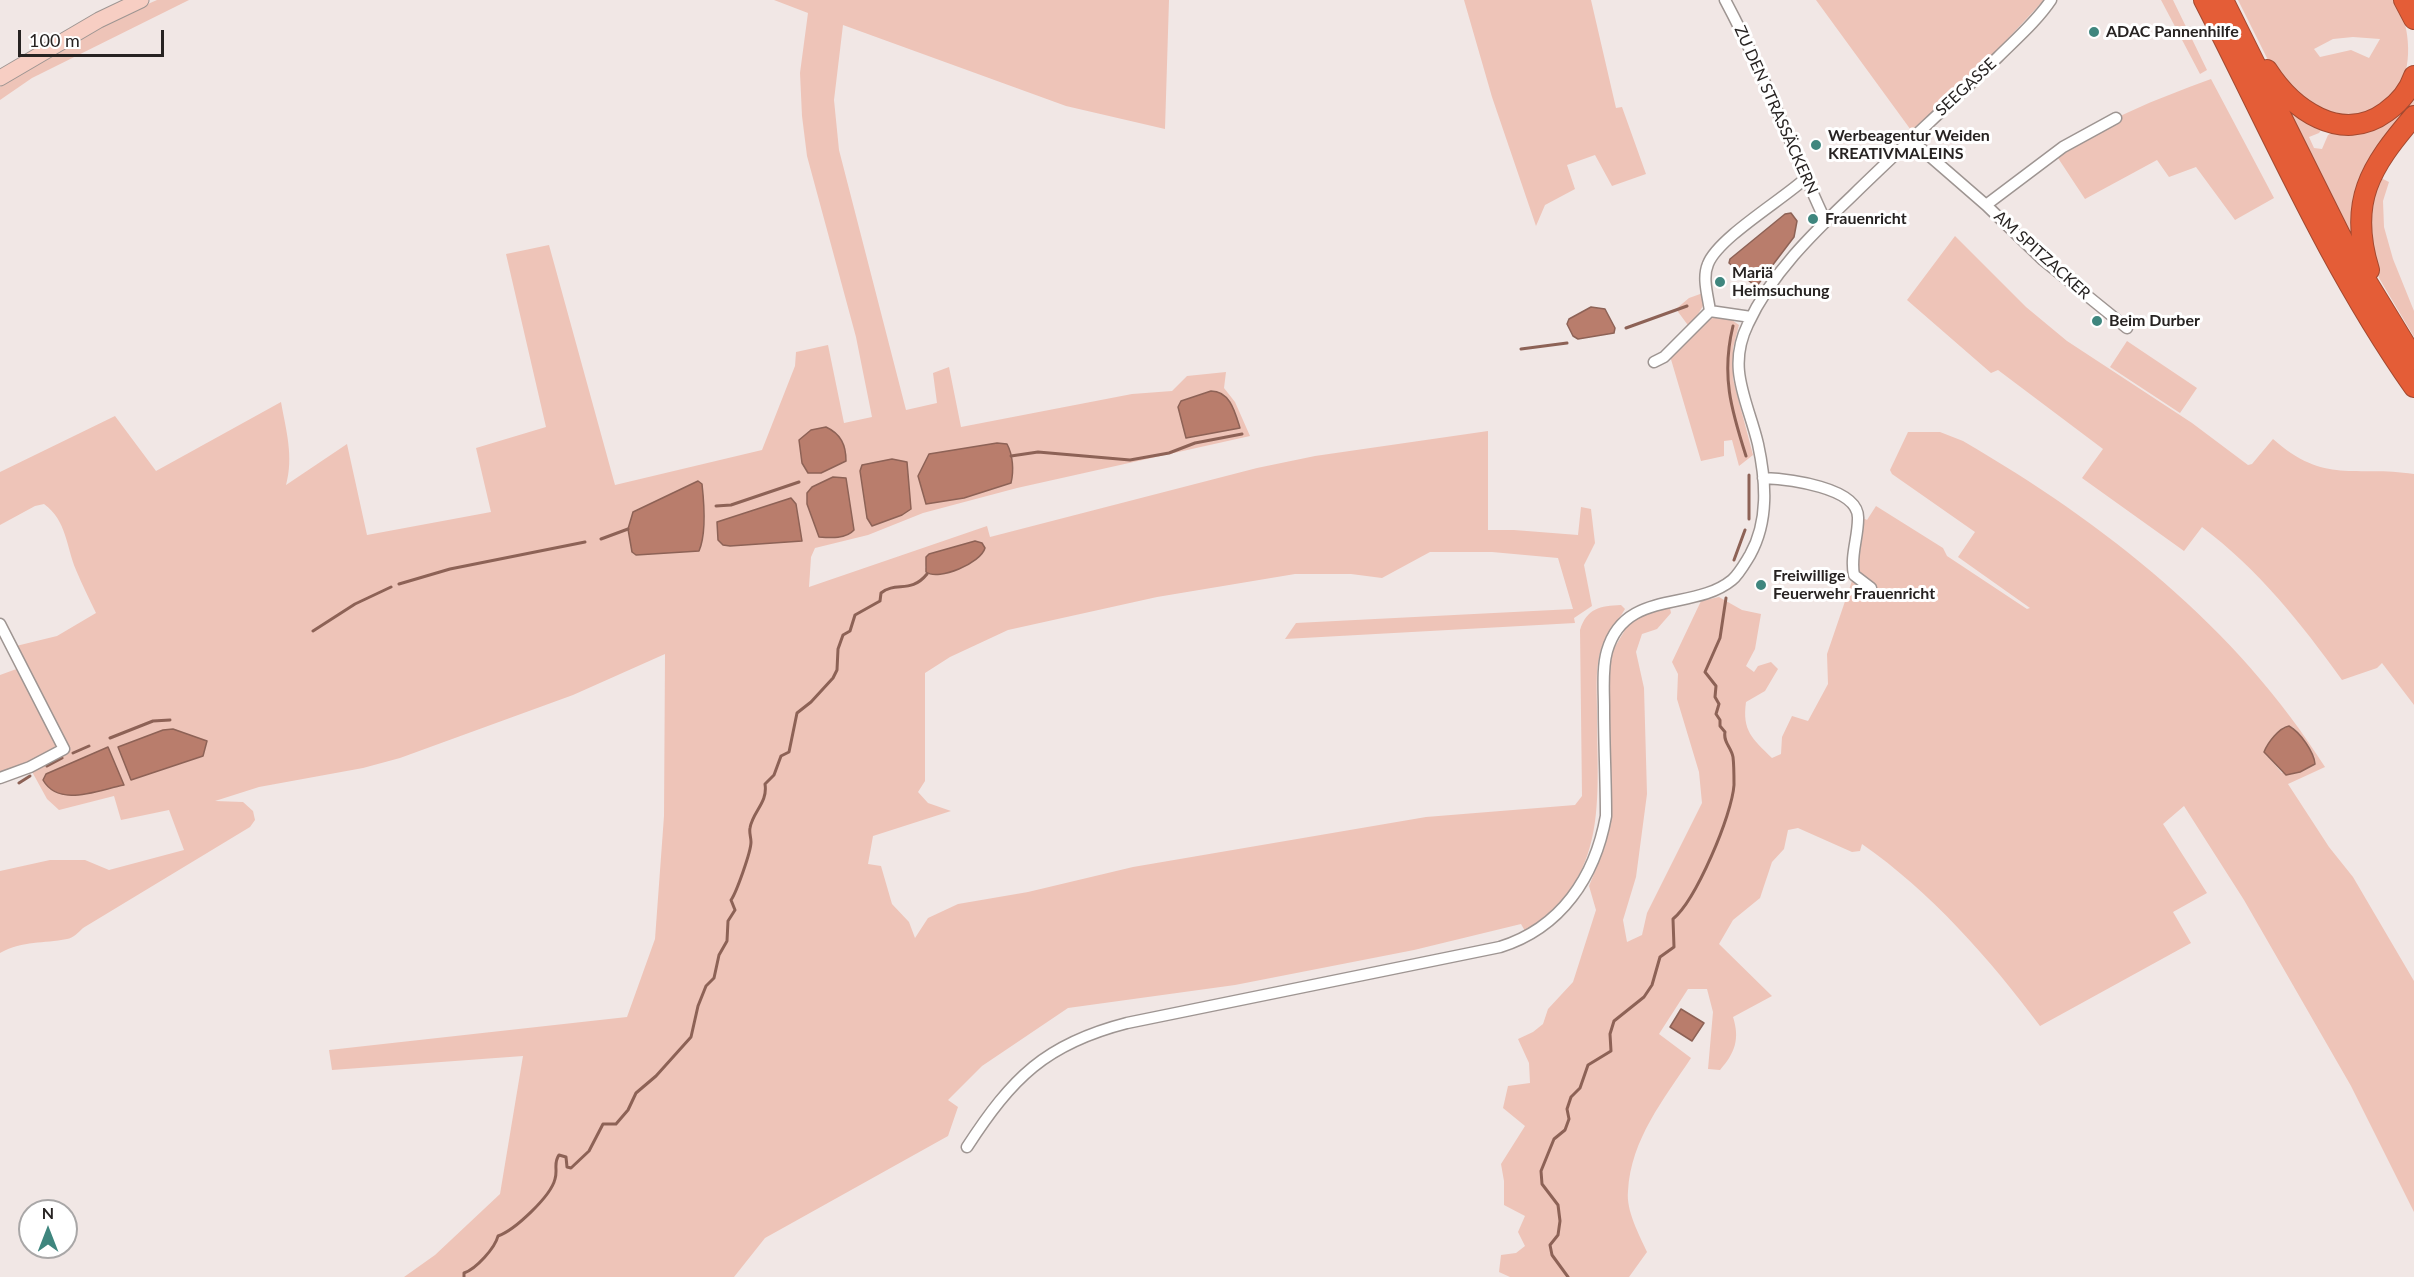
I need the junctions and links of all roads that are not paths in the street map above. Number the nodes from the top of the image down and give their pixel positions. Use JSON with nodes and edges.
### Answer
{"nodes":[{"id":1,"x":141,"y":0,"type":"edge"},
{"id":2,"x":1725,"y":0,"type":"edge"},
{"id":3,"x":2051,"y":0,"type":"edge"},
{"id":4,"x":2217,"y":0,"type":"edge"},
{"id":5,"x":2404,"y":0,"type":"edge"},
{"id":6,"x":2414,"y":19,"type":"edge"},
{"id":7,"x":2414,"y":76,"type":"edge"},
{"id":8,"x":0,"y":78,"type":"edge"},
{"id":9,"x":2414,"y":116,"type":"edge"},
{"id":10,"x":2116,"y":118,"type":"dead end"},
{"id":11,"x":1910,"y":139,"type":"junction"},
{"id":12,"x":1806,"y":178,"type":"junction"},
{"id":13,"x":1986,"y":205,"type":"junction"},
{"id":14,"x":1825,"y":220,"type":"junction"},
{"id":15,"x":2379,"y":304,"type":"junction"},
{"id":16,"x":1710,"y":311,"type":"junction"},
{"id":17,"x":1751,"y":317,"type":"junction"},
{"id":18,"x":2127,"y":328,"type":"dead end"},
{"id":19,"x":2414,"y":358,"type":"edge"},
{"id":20,"x":1654,"y":362,"type":"dead end"},
{"id":21,"x":2414,"y":387,"type":"edge"},
{"id":22,"x":1763,"y":478,"type":"junction"},
{"id":23,"x":1871,"y":588,"type":"dead end"},
{"id":24,"x":0,"y":624,"type":"edge"},
{"id":25,"x":0,"y":778,"type":"edge"},
{"id":26,"x":967,"y":1148,"type":"dead end"}],
"edges":[{"from":1,"to":8,"type":"main road"},
{"from":2,"to":12,"type":"street","name":"ZU DEN STRASSÄCKERN"},
{"from":3,"to":11,"type":"street","name":"SEEGASSE"},
{"from":4,"to":7,"type":"highway"},
{"from":4,"to":15,"type":"highway"},
{"from":4,"to":21,"type":"highway"},
{"from":5,"to":6,"type":"highway"},
{"from":9,"to":15,"type":"highway"},
{"from":10,"to":13,"type":"street","name":"AM SPITZACKER"},
{"from":11,"to":13,"type":"street","name":"AM SPITZACKER"},
{"from":11,"to":14,"type":"street","name":"SEEGASSE"},
{"from":12,"to":14,"type":"street","name":"ZU DEN STRASSÄCKERN"},
{"from":12,"to":16,"type":"street"},
{"from":13,"to":18,"type":"street","name":"AM SPITZACKER"},
{"from":14,"to":17,"type":"street","name":"SEEGASSE"},
{"from":15,"to":19,"type":"highway"},
{"from":16,"to":17,"type":"street"},
{"from":16,"to":20,"type":"street"},
{"from":17,"to":22,"type":"street","name":"SEEGASSE"},
{"from":22,"to":23,"type":"street"},
{"from":22,"to":26,"type":"street","name":"SEEGASSE"},
{"from":24,"to":25,"type":"street"}]}
